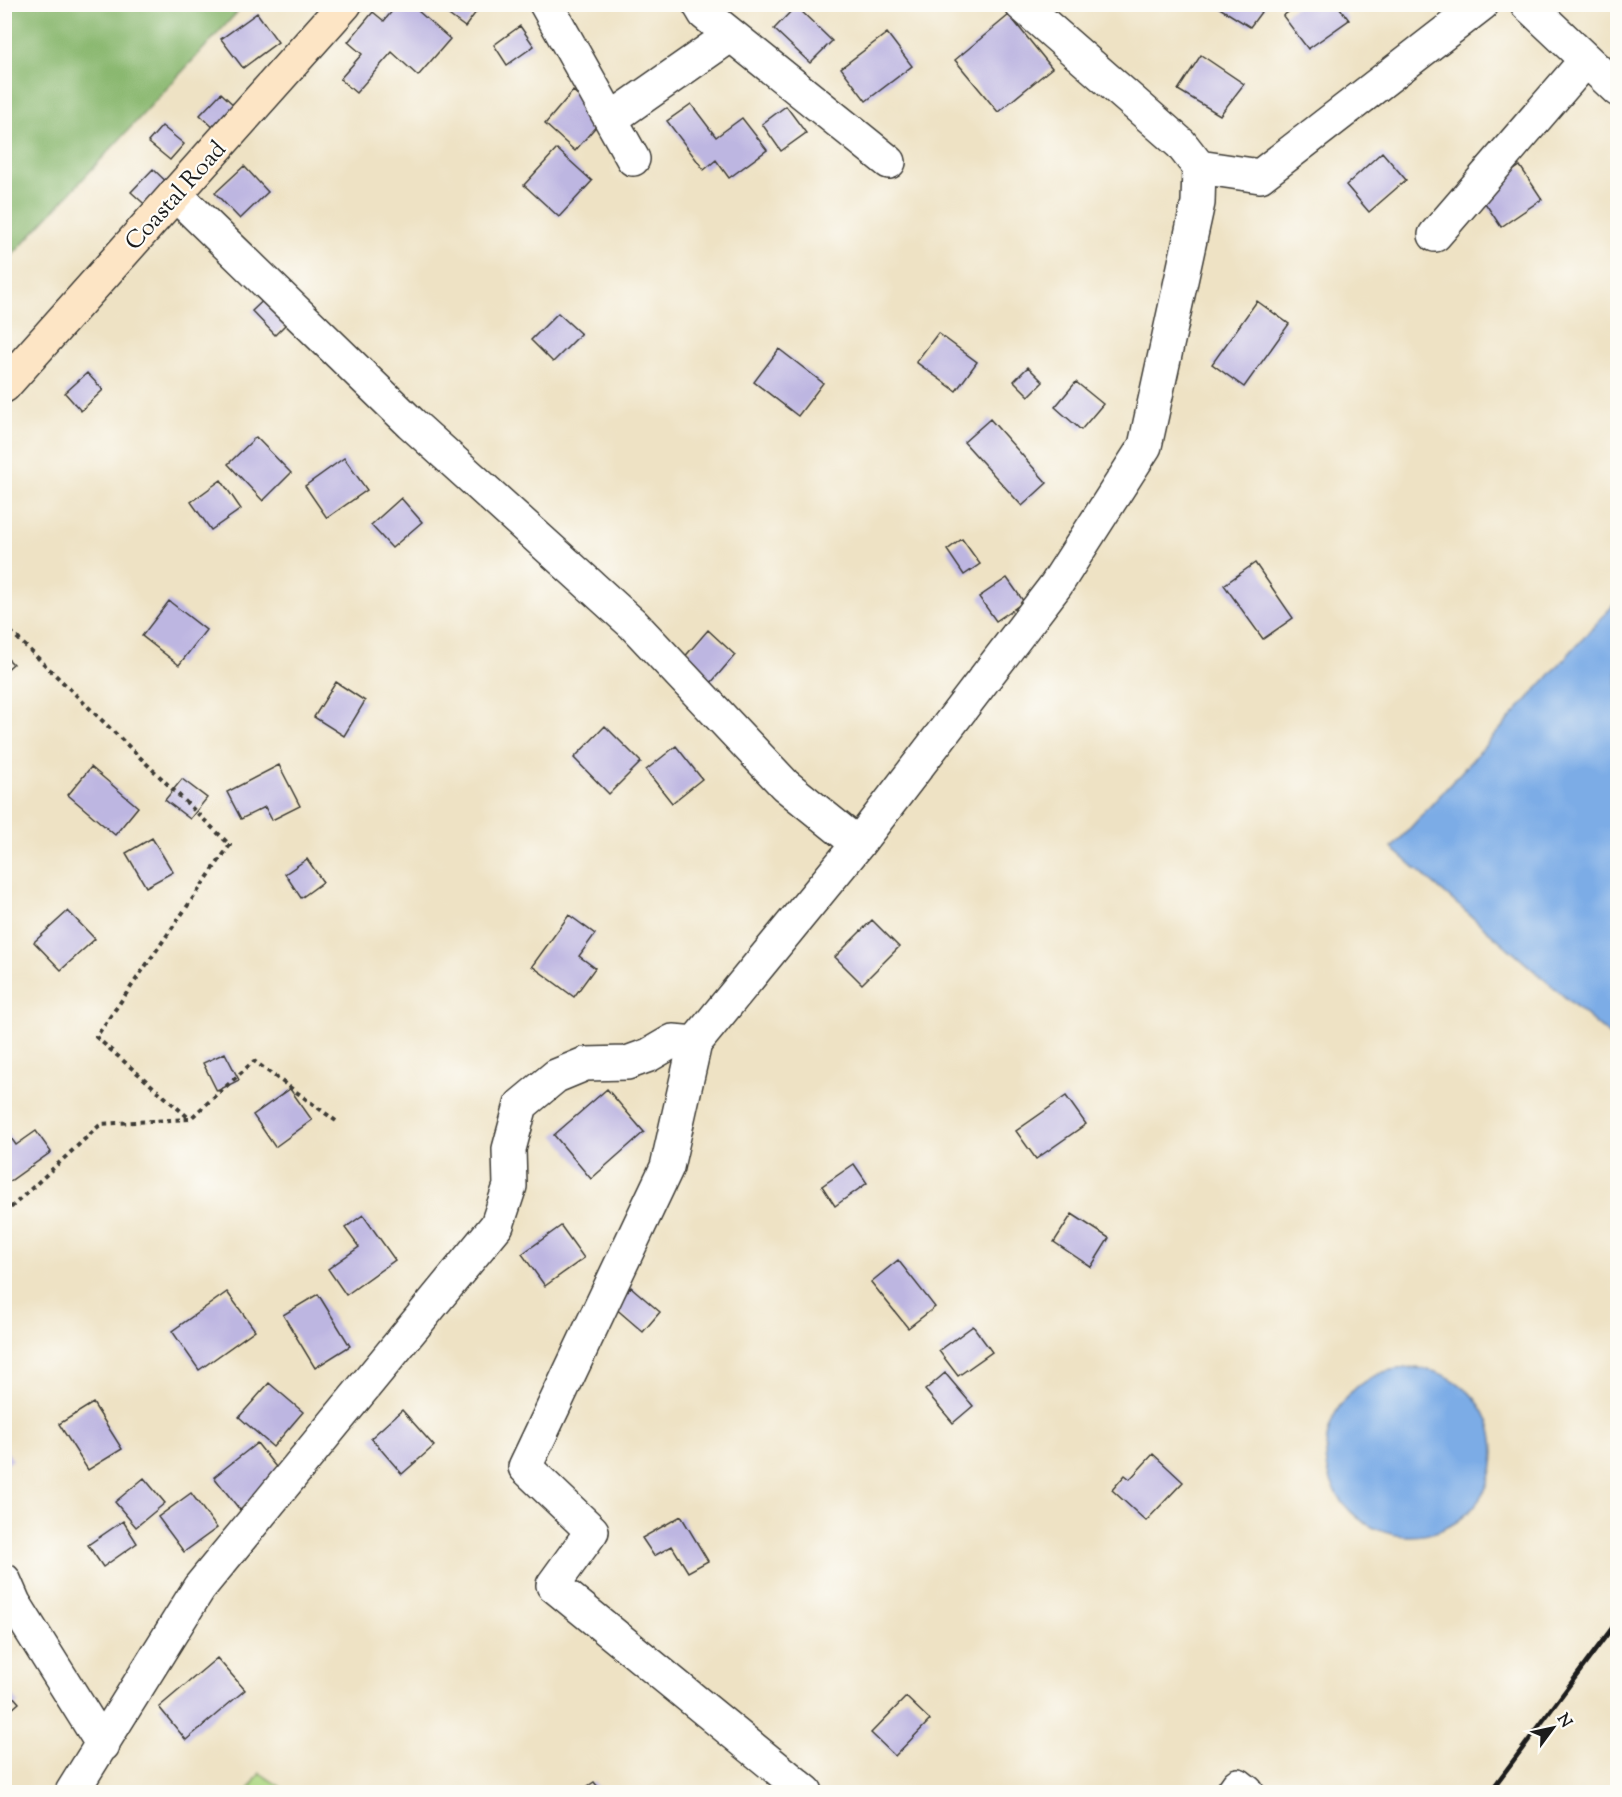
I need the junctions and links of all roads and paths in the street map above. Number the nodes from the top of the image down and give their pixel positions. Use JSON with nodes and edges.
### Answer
{"nodes":[{"id":1,"x":345,"y":4,"type":"edge"},
{"id":2,"x":546,"y":4,"type":"edge"},
{"id":3,"x":699,"y":4,"type":"edge"},
{"id":4,"x":1021,"y":4,"type":"edge"},
{"id":5,"x":1482,"y":4,"type":"edge"},
{"id":6,"x":1527,"y":4,"type":"edge"},
{"id":7,"x":731,"y":35,"type":"junction"},
{"id":8,"x":1586,"y":60,"type":"junction"},
{"id":9,"x":1617,"y":90,"type":"edge"},
{"id":10,"x":611,"y":119,"type":"junction"},
{"id":11,"x":633,"y":159,"type":"dead end"},
{"id":12,"x":889,"y":162,"type":"dead end"},
{"id":13,"x":1199,"y":166,"type":"junction"},
{"id":14,"x":175,"y":194,"type":"junction"},
{"id":15,"x":1435,"y":235,"type":"dead end"},
{"id":16,"x":4,"y":386,"type":"edge"},
{"id":17,"x":4,"y":625,"type":"edge"},
{"id":18,"x":858,"y":844,"type":"junction"},
{"id":19,"x":695,"y":1043,"type":"junction"},
{"id":20,"x":190,"y":1119,"type":"junction"},
{"id":21,"x":336,"y":1121,"type":"dead end"},
{"id":22,"x":4,"y":1214,"type":"edge"},
{"id":23,"x":4,"y":1581,"type":"edge"},
{"id":24,"x":103,"y":1744,"type":"junction"},
{"id":25,"x":72,"y":1792,"type":"edge"},
{"id":26,"x":806,"y":1792,"type":"edge"},
{"id":27,"x":1233,"y":1792,"type":"edge"},
{"id":28,"x":1247,"y":1792,"type":"edge"}],
"edges":[{"from":1,"to":14,"type":"main road","name":"Coastal Road"},
{"from":2,"to":10,"type":"street"},
{"from":3,"to":7,"type":"street"},
{"from":4,"to":13,"type":"street"},
{"from":5,"to":13,"type":"street"},
{"from":6,"to":8,"type":"street"},
{"from":7,"to":10,"type":"street"},
{"from":7,"to":12,"type":"street"},
{"from":8,"to":9,"type":"street"},
{"from":8,"to":15,"type":"street"},
{"from":10,"to":11,"type":"street"},
{"from":13,"to":18,"type":"street"},
{"from":14,"to":16,"type":"main road","name":"Coastal Road"},
{"from":14,"to":18,"type":"street"},
{"from":17,"to":20,"type":"path"},
{"from":18,"to":19,"type":"street"},
{"from":19,"to":24,"type":"street"},
{"from":19,"to":26,"type":"street"},
{"from":20,"to":21,"type":"path"},
{"from":20,"to":22,"type":"path"},
{"from":23,"to":24,"type":"street"},
{"from":24,"to":25,"type":"street"},
{"from":27,"to":28,"type":"street"}]}
